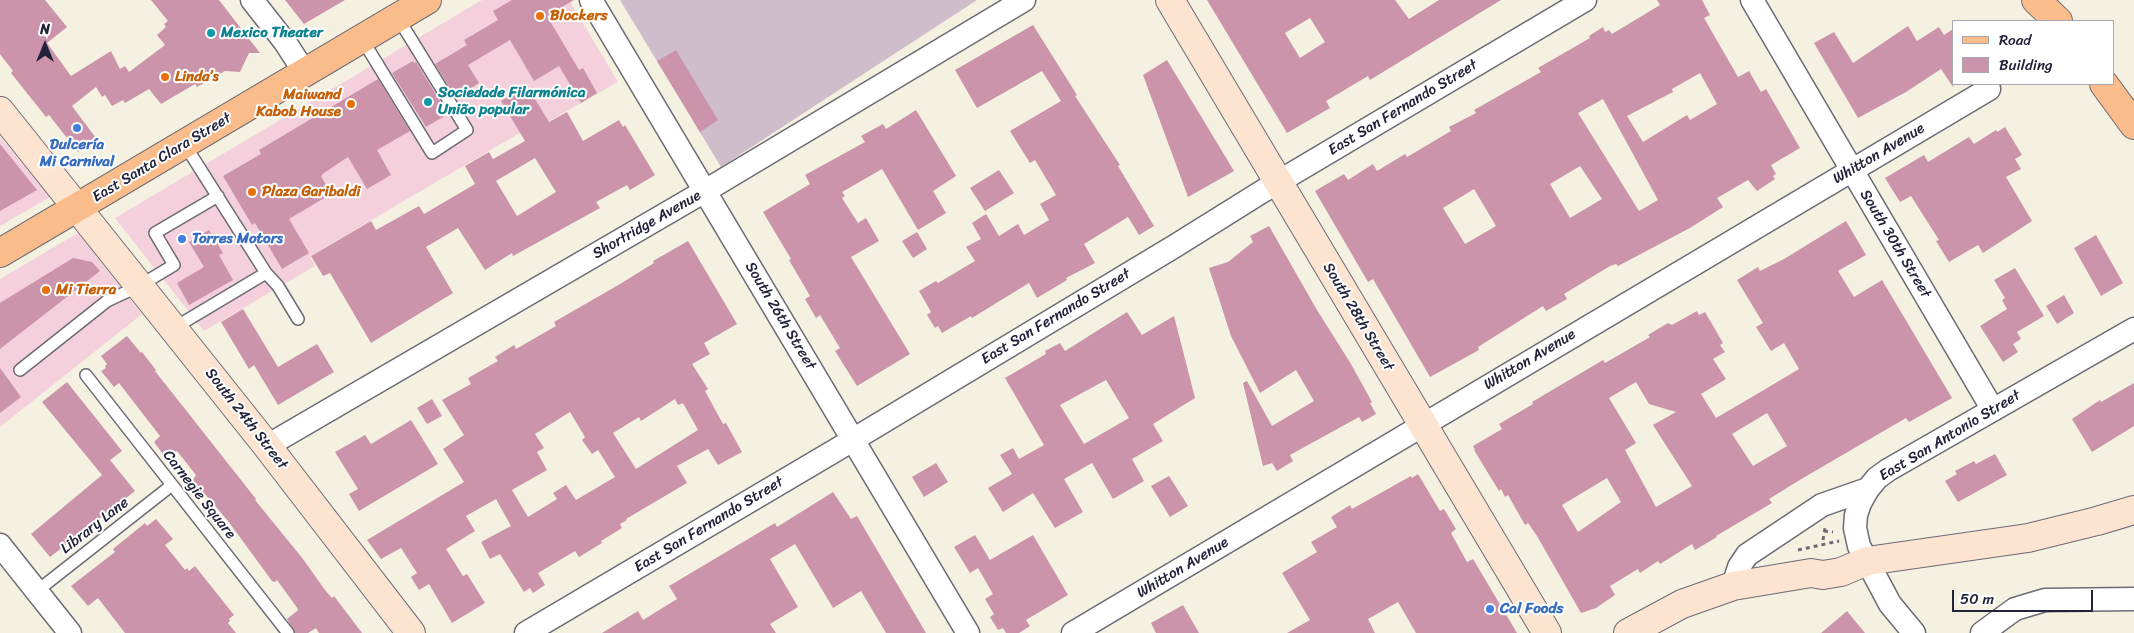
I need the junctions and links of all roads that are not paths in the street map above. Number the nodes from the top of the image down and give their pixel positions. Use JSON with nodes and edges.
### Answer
{"nodes":[{"id":1,"x":252,"y":0,"type":"edge"},
{"id":2,"x":427,"y":0,"type":"edge"},
{"id":3,"x":591,"y":0,"type":"edge"},
{"id":4,"x":1024,"y":0,"type":"edge"},
{"id":5,"x":1170,"y":0,"type":"edge"},
{"id":6,"x":1585,"y":0,"type":"edge"},
{"id":7,"x":1752,"y":0,"type":"edge"},
{"id":8,"x":2036,"y":0,"type":"edge"},
{"id":9,"x":2044,"y":0,"type":"edge"},
{"id":10,"x":398,"y":18,"type":"junction"},
{"id":11,"x":2057,"y":20,"type":"edge"},
{"id":12,"x":2057,"y":20,"type":"edge"},
{"id":13,"x":362,"y":39,"type":"junction"},
{"id":14,"x":305,"y":73,"type":"junction"},
{"id":15,"x":2105,"y":85,"type":"edge"},
{"id":16,"x":1989,"y":89,"type":"dead end"},
{"id":17,"x":0,"y":111,"type":"edge"},
{"id":18,"x":2134,"y":125,"type":"edge"},
{"id":19,"x":185,"y":144,"type":"junction"},
{"id":20,"x":1852,"y":170,"type":"junction"},
{"id":21,"x":1279,"y":181,"type":"junction"},
{"id":22,"x":705,"y":191,"type":"junction"},
{"id":23,"x":218,"y":196,"type":"junction"},
{"id":24,"x":77,"y":208,"type":"junction"},
{"id":25,"x":0,"y":253,"type":"edge"},
{"id":26,"x":266,"y":273,"type":"junction"},
{"id":27,"x":139,"y":286,"type":"junction"},
{"id":28,"x":298,"y":319,"type":"dead end"},
{"id":29,"x":174,"y":328,"type":"junction"},
{"id":30,"x":2134,"y":329,"type":"edge"},
{"id":31,"x":20,"y":370,"type":"dead end"},
{"id":32,"x":86,"y":375,"type":"dead end"},
{"id":33,"x":1993,"y":410,"type":"junction"},
{"id":34,"x":1422,"y":424,"type":"junction"},
{"id":35,"x":854,"y":439,"type":"junction"},
{"id":36,"x":267,"y":446,"type":"junction"},
{"id":37,"x":172,"y":485,"type":"junction"},
{"id":38,"x":1868,"y":489,"type":"junction"},
{"id":39,"x":2134,"y":510,"type":"edge"},
{"id":40,"x":0,"y":545,"type":"edge"},
{"id":41,"x":1867,"y":561,"type":"junction"},
{"id":42,"x":1733,"y":586,"type":"junction"},
{"id":43,"x":37,"y":591,"type":"junction"},
{"id":44,"x":2134,"y":599,"type":"edge"},
{"id":45,"x":70,"y":633,"type":"edge"},
{"id":46,"x":288,"y":633,"type":"edge"},
{"id":47,"x":411,"y":633,"type":"edge"},
{"id":48,"x":526,"y":633,"type":"edge"},
{"id":49,"x":968,"y":633,"type":"edge"},
{"id":50,"x":1073,"y":633,"type":"edge"},
{"id":51,"x":1547,"y":633,"type":"edge"},
{"id":52,"x":1628,"y":633,"type":"edge"},
{"id":53,"x":1914,"y":633,"type":"edge"},
{"id":54,"x":1982,"y":633,"type":"edge"}],
"edges":[{"from":1,"to":14,"type":"street"},
{"from":2,"to":10,"type":"main road","name":"East Santa Clara Street"},
{"from":3,"to":22,"type":"street","name":"South 26th Street"},
{"from":4,"to":22,"type":"street","name":"Shortridge Avenue"},
{"from":5,"to":21,"type":"street","name":"South 28th Street"},
{"from":6,"to":21,"type":"street","name":"East San Fernando Street"},
{"from":7,"to":20,"type":"street","name":"South 30th Street"},
{"from":8,"to":11,"type":"main road"},
{"from":9,"to":12,"type":"main road"},
{"from":10,"to":13,"type":"main road","name":"East Santa Clara Street"},
{"from":10,"to":13,"type":"lane"},
{"from":13,"to":14,"type":"main road","name":"East Santa Clara Street"},
{"from":14,"to":19,"type":"main road","name":"East Santa Clara Street"},
{"from":15,"to":18,"type":"main road"},
{"from":16,"to":20,"type":"street","name":"Whitton Avenue"},
{"from":17,"to":24,"type":"street","name":"South 24th Street"},
{"from":19,"to":23,"type":"lane"},
{"from":19,"to":24,"type":"main road","name":"East Santa Clara Street"},
{"from":20,"to":33,"type":"street","name":"South 30th Street"},
{"from":20,"to":34,"type":"street","name":"Whitton Avenue"},
{"from":21,"to":34,"type":"street","name":"South 28th Street"},
{"from":21,"to":35,"type":"street","name":"East San Fernando Street"},
{"from":22,"to":35,"type":"street","name":"South 26th Street"},
{"from":22,"to":36,"type":"street","name":"Shortridge Avenue"},
{"from":23,"to":26,"type":"lane"},
{"from":23,"to":27,"type":"lane"},
{"from":24,"to":25,"type":"main road","name":"East Santa Clara Street"},
{"from":24,"to":27,"type":"street","name":"South 24th Street"},
{"from":26,"to":28,"type":"lane"},
{"from":26,"to":29,"type":"lane"},
{"from":27,"to":29,"type":"street","name":"South 24th Street"},
{"from":27,"to":31,"type":"lane"},
{"from":29,"to":36,"type":"street","name":"South 24th Street"},
{"from":30,"to":33,"type":"street","name":"East San Antonio Street"},
{"from":32,"to":37,"type":"lane","name":"Carnegie Square"},
{"from":33,"to":38,"type":"street","name":"East San Antonio Street"},
{"from":34,"to":50,"type":"street","name":"Whitton Avenue"},
{"from":34,"to":51,"type":"street","name":"South 28th Street"},
{"from":35,"to":48,"type":"street","name":"East San Fernando Street"},
{"from":35,"to":49,"type":"street","name":"South 26th Street"},
{"from":36,"to":47,"type":"street","name":"South 24th Street"},
{"from":37,"to":43,"type":"lane","name":"Library Lane"},
{"from":37,"to":46,"type":"lane","name":"Carnegie Square"},
{"from":38,"to":41,"type":"street"},
{"from":38,"to":42,"type":"street","name":"East San Antonio Street"},
{"from":39,"to":41,"type":"street"},
{"from":40,"to":43,"type":"street"},
{"from":41,"to":42,"type":"street"},
{"from":41,"to":53,"type":"street"},
{"from":42,"to":52,"type":"street"},
{"from":43,"to":45,"type":"street"},
{"from":44,"to":54,"type":"street"}]}
